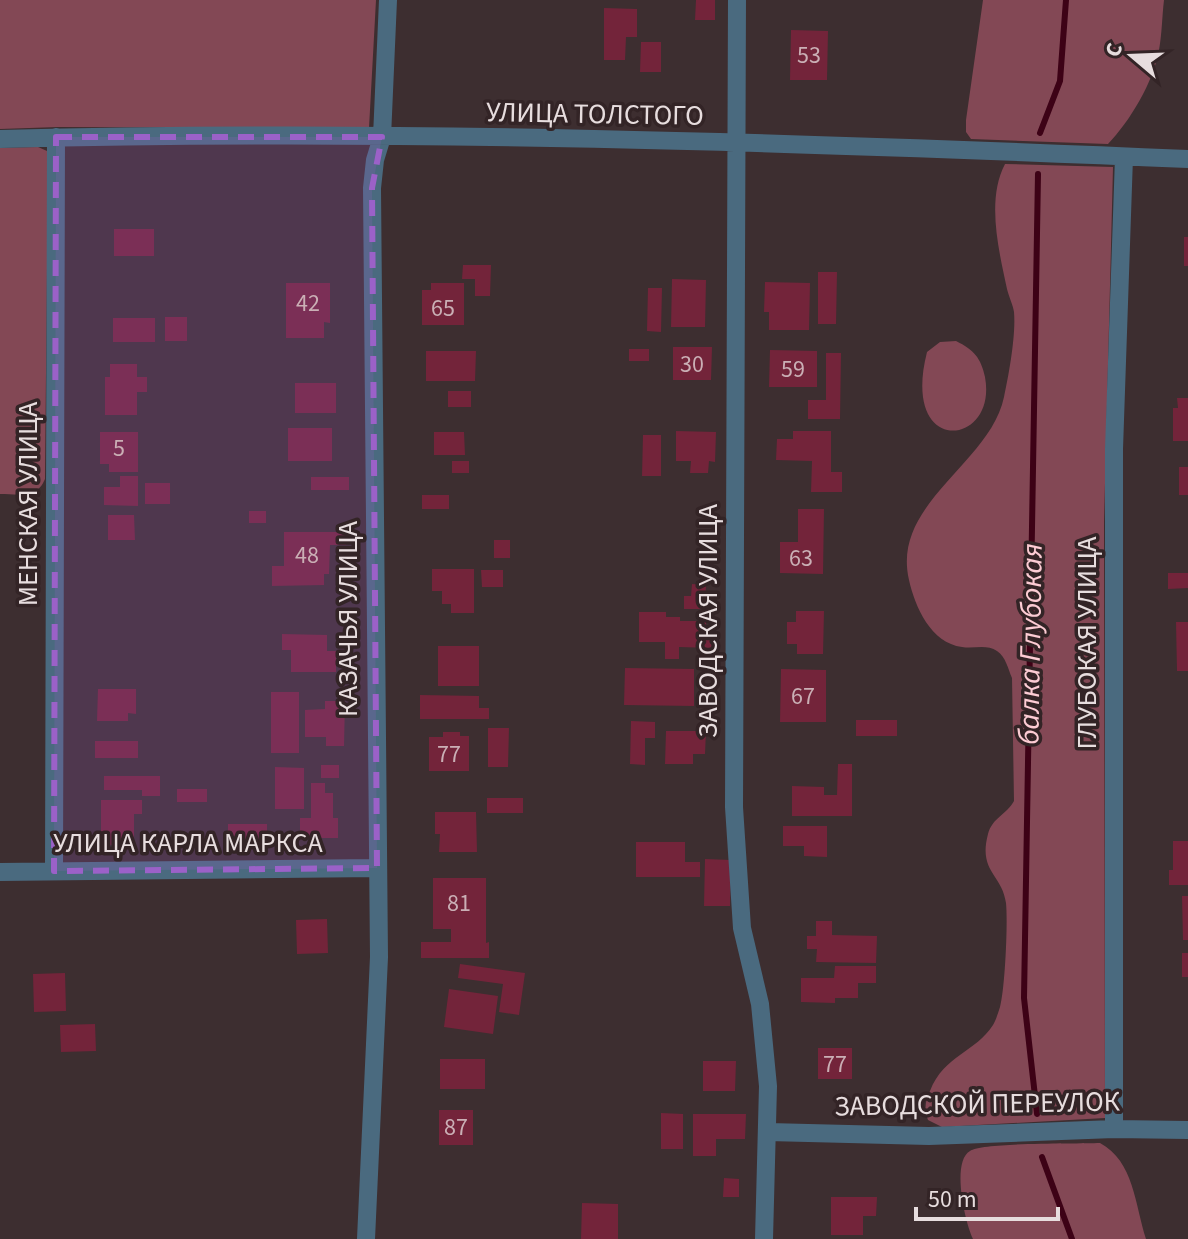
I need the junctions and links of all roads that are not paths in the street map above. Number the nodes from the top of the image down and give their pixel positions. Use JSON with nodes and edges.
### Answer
{"nodes":[{"id":1,"x":388,"y":0,"type":"edge"},
{"id":2,"x":737,"y":0,"type":"edge"},
{"id":3,"x":56,"y":137,"type":"junction"},
{"id":4,"x":382,"y":137,"type":"junction"},
{"id":5,"x":0,"y":139,"type":"edge"},
{"id":6,"x":737,"y":143,"type":"junction"},
{"id":7,"x":1124,"y":157,"type":"junction"},
{"id":8,"x":1188,"y":159,"type":"edge"},
{"id":9,"x":377,"y":868,"type":"junction"},
{"id":10,"x":54,"y":871,"type":"junction"},
{"id":11,"x":0,"y":872,"type":"edge"},
{"id":12,"x":1114,"y":1129,"type":"junction"},
{"id":13,"x":1188,"y":1130,"type":"edge"},
{"id":14,"x":768,"y":1132,"type":"junction"},
{"id":15,"x":366,"y":1239,"type":"edge"},
{"id":16,"x":764,"y":1239,"type":"edge"}],
"edges":[{"from":1,"to":4,"type":"street","name":"КАЗАЧЬЯ УЛИЦА"},
{"from":2,"to":6,"type":"street","name":"ЗАВОДСКАЯ УЛИЦА"},
{"from":3,"to":4,"type":"street","name":"УЛИЦА ТОЛСТОГО"},
{"from":3,"to":5,"type":"street","name":"УЛИЦА ТОЛСТОГО"},
{"from":3,"to":10,"type":"street","name":"МЕНСКАЯ УЛИЦА"},
{"from":4,"to":6,"type":"street","name":"УЛИЦА ТОЛСТОГО"},
{"from":4,"to":9,"type":"street","name":"КАЗАЧЬЯ УЛИЦА"},
{"from":6,"to":7,"type":"street","name":"УЛИЦА ТОЛСТОГО"},
{"from":6,"to":14,"type":"street","name":"ЗАВОДСКАЯ УЛИЦА"},
{"from":7,"to":8,"type":"street","name":"УЛИЦА ТОЛСТОГО"},
{"from":7,"to":12,"type":"street","name":"ГЛУБОКАЯ УЛИЦА"},
{"from":9,"to":10,"type":"street","name":"УЛИЦА КАРЛА МАРКСА"},
{"from":9,"to":15,"type":"street","name":"КАЗАЧЬЯ УЛИЦА"},
{"from":10,"to":11,"type":"street","name":"УЛИЦА КАРЛА МАРКСА"},
{"from":12,"to":13,"type":"street","name":"ЗАВОДСКОЙ ПЕРЕУЛОК"},
{"from":12,"to":14,"type":"street","name":"ЗАВОДСКОЙ ПЕРЕУЛОК"},
{"from":14,"to":16,"type":"street","name":"ЗАВОДСКАЯ УЛИЦА"}]}
